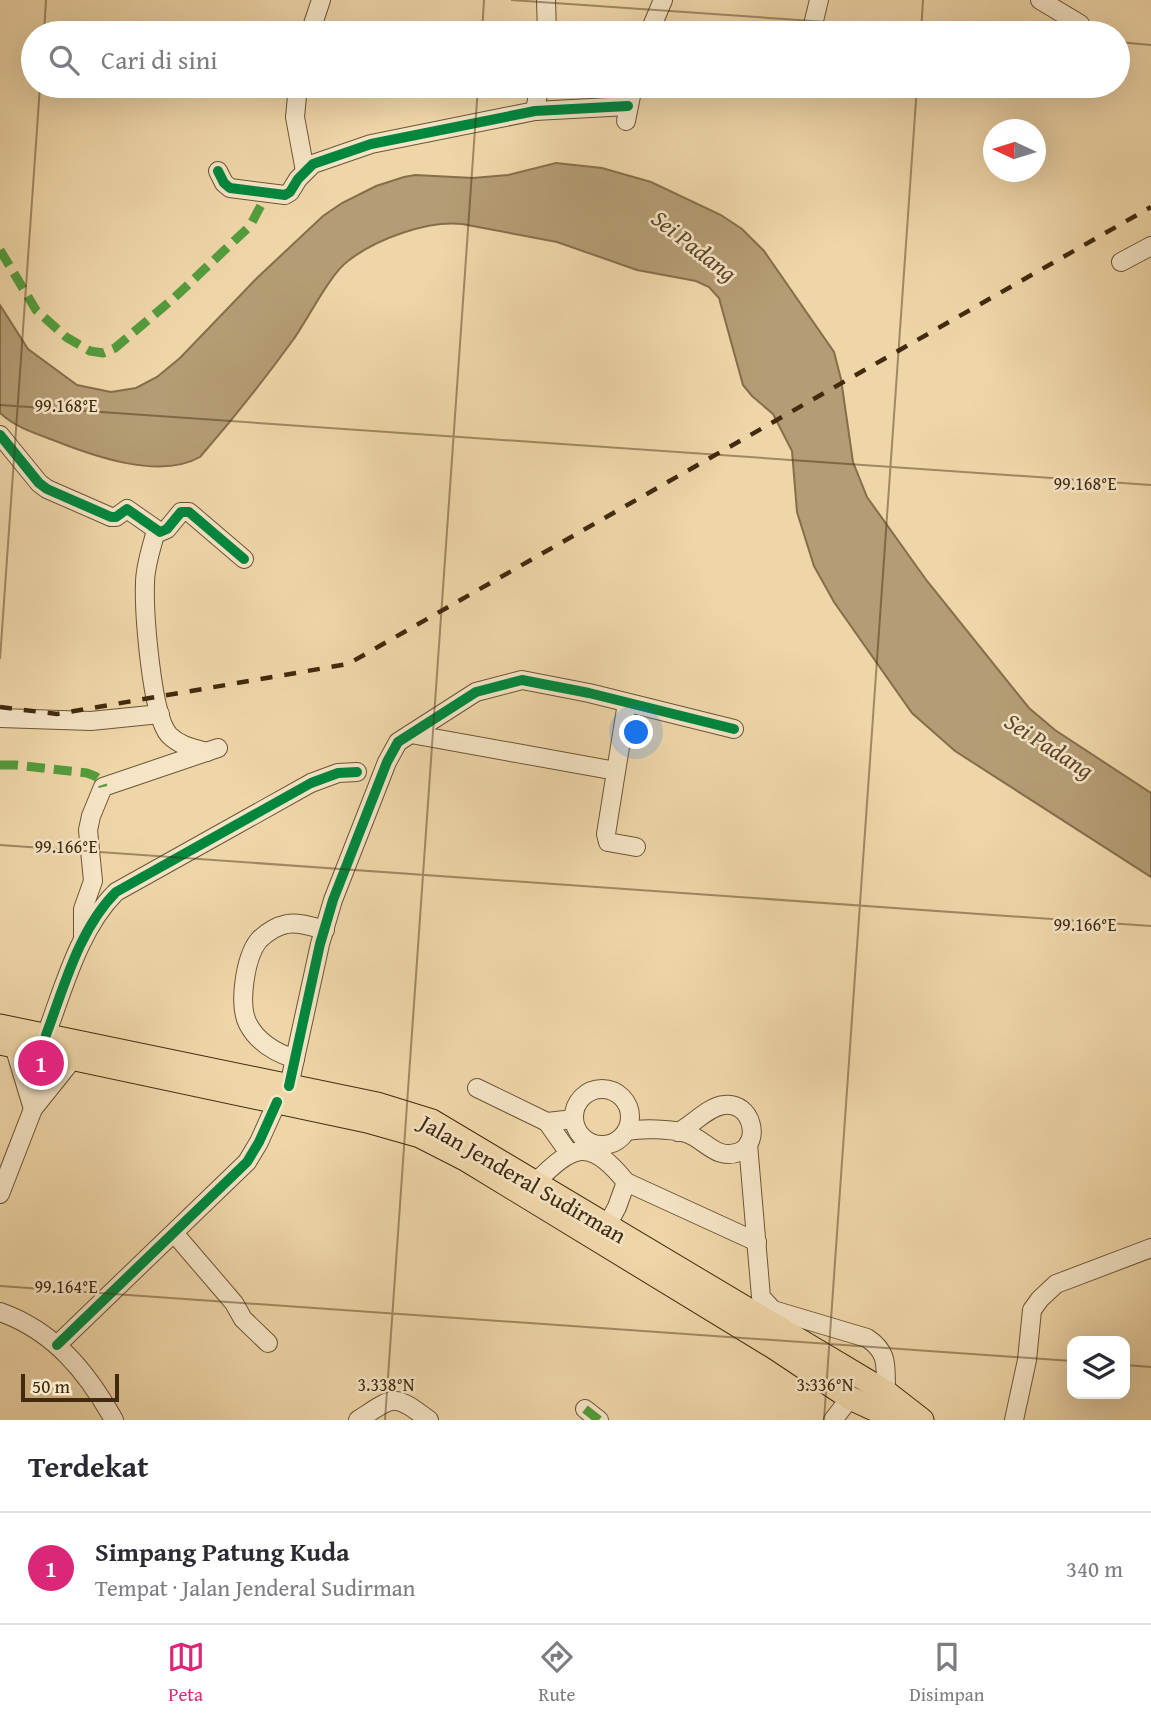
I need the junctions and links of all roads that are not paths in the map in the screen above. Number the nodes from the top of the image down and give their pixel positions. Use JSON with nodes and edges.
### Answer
{"nodes":[{"id":1,"x":321,"y":0,"type":"edge"},
{"id":2,"x":546,"y":0,"type":"edge"},
{"id":3,"x":663,"y":0,"type":"edge"},
{"id":4,"x":819,"y":0,"type":"edge"},
{"id":5,"x":1040,"y":0,"type":"edge"},
{"id":6,"x":314,"y":21,"type":"edge"},
{"id":7,"x":547,"y":21,"type":"edge"},
{"id":8,"x":654,"y":21,"type":"edge"},
{"id":9,"x":814,"y":21,"type":"edge"},
{"id":10,"x":1075,"y":21,"type":"edge"},
{"id":11,"x":297,"y":98,"type":"edge"},
{"id":12,"x":537,"y":98,"type":"edge"},
{"id":13,"x":630,"y":98,"type":"edge"},
{"id":14,"x":535,"y":111,"type":"junction"},
{"id":15,"x":218,"y":171,"type":"dead end"},
{"id":16,"x":305,"y":171,"type":"junction"},
{"id":17,"x":1151,"y":246,"type":"edge"},
{"id":18,"x":1121,"y":262,"type":"dead end"},
{"id":19,"x":0,"y":435,"type":"edge"},
{"id":20,"x":156,"y":530,"type":"junction"},
{"id":21,"x":244,"y":559,"type":"dead end"},
{"id":22,"x":627,"y":703,"type":"junction"},
{"id":23,"x":160,"y":714,"type":"junction"},
{"id":24,"x":0,"y":718,"type":"edge"},
{"id":25,"x":734,"y":729,"type":"dead end"},
{"id":26,"x":411,"y":734,"type":"junction"},
{"id":27,"x":616,"y":771,"type":"junction"},
{"id":28,"x":357,"y":772,"type":"dead end"},
{"id":29,"x":636,"y":848,"type":"dead end"},
{"id":30,"x":324,"y":930,"type":"junction"},
{"id":31,"x":83,"y":943,"type":"junction"},
{"id":32,"x":46,"y":1035,"type":"junction"},
{"id":33,"x":8,"y":1036,"type":"edge"},
{"id":34,"x":75,"y":1050,"type":"junction"},
{"id":35,"x":295,"y":1059,"type":"junction"},
{"id":36,"x":477,"y":1087,"type":"dead end"},
{"id":37,"x":283,"y":1094,"type":"junction"},
{"id":38,"x":33,"y":1109,"type":"junction"},
{"id":39,"x":574,"y":1119,"type":"junction"},
{"id":40,"x":547,"y":1122,"type":"junction"},
{"id":41,"x":627,"y":1131,"type":"junction"},
{"id":42,"x":678,"y":1132,"type":"junction"},
{"id":43,"x":748,"y":1144,"type":"junction"},
{"id":44,"x":600,"y":1149,"type":"junction"},
{"id":45,"x":569,"y":1153,"type":"junction"},
{"id":46,"x":626,"y":1182,"type":"junction"},
{"id":47,"x":535,"y":1183,"type":"junction"},
{"id":48,"x":0,"y":1194,"type":"edge"},
{"id":49,"x":174,"y":1233,"type":"junction"},
{"id":50,"x":603,"y":1233,"type":"junction"},
{"id":51,"x":757,"y":1242,"type":"junction"},
{"id":52,"x":1151,"y":1248,"type":"edge"},
{"id":53,"x":0,"y":1312,"type":"edge"},
{"id":54,"x":268,"y":1343,"type":"dead end"},
{"id":55,"x":57,"y":1345,"type":"junction"},
{"id":56,"x":886,"y":1392,"type":"junction"},
{"id":57,"x":850,"y":1398,"type":"junction"},
{"id":58,"x":114,"y":1420,"type":"edge"},
{"id":59,"x":358,"y":1420,"type":"edge"},
{"id":60,"x":429,"y":1420,"type":"edge"},
{"id":61,"x":834,"y":1420,"type":"edge"},
{"id":62,"x":898,"y":1420,"type":"edge"},
{"id":63,"x":922,"y":1420,"type":"edge"},
{"id":64,"x":1014,"y":1420,"type":"edge"}],
"edges":[{"from":1,"to":6,"type":"street"},
{"from":2,"to":7,"type":"street"},
{"from":3,"to":8,"type":"street"},
{"from":4,"to":9,"type":"street"},
{"from":5,"to":10,"type":"street"},
{"from":11,"to":16,"type":"street"},
{"from":12,"to":14,"type":"street"},
{"from":13,"to":14,"type":"street"},
{"from":14,"to":16,"type":"street"},
{"from":15,"to":16,"type":"street"},
{"from":17,"to":18,"type":"street"},
{"from":19,"to":20,"type":"street"},
{"from":20,"to":21,"type":"street"},
{"from":20,"to":23,"type":"street"},
{"from":22,"to":25,"type":"street"},
{"from":22,"to":26,"type":"street"},
{"from":22,"to":27,"type":"street"},
{"from":23,"to":24,"type":"street"},
{"from":23,"to":31,"type":"street"},
{"from":26,"to":27,"type":"street"},
{"from":26,"to":30,"type":"street"},
{"from":27,"to":29,"type":"street"},
{"from":28,"to":31,"type":"street"},
{"from":30,"to":35,"type":"street"},
{"from":30,"to":35,"type":"street"},
{"from":31,"to":32,"type":"street"},
{"from":32,"to":33,"type":"main road","name":"Jalan Jenderal Sudirman"},
{"from":32,"to":34,"type":"main road","name":"Jalan Jenderal Sudirman"},
{"from":33,"to":34,"type":"main road","name":"Jalan Jenderal Sudirman"},
{"from":33,"to":38,"type":"street"},
{"from":34,"to":37,"type":"main road","name":"Jalan Jenderal Sudirman"},
{"from":34,"to":38,"type":"street"},
{"from":35,"to":37,"type":"street"},
{"from":36,"to":40,"type":"street"},
{"from":37,"to":47,"type":"main road","name":"Jalan Jenderal Sudirman"},
{"from":37,"to":49,"type":"street"},
{"from":37,"to":50,"type":"main road","name":"Jalan Jenderal Sudirman"},
{"from":38,"to":48,"type":"street"},
{"from":39,"to":40,"type":"street"},
{"from":39,"to":41,"type":"street"},
{"from":39,"to":44,"type":"street"},
{"from":40,"to":45,"type":"street"},
{"from":41,"to":42,"type":"street"},
{"from":41,"to":44,"type":"street"},
{"from":42,"to":43,"type":"street"},
{"from":42,"to":43,"type":"street"},
{"from":43,"to":51,"type":"street"},
{"from":44,"to":45,"type":"street"},
{"from":44,"to":46,"type":"street"},
{"from":45,"to":47,"type":"street"},
{"from":46,"to":50,"type":"street"},
{"from":46,"to":51,"type":"street"},
{"from":47,"to":50,"type":"main road","name":"Jalan Jenderal Sudirman"},
{"from":49,"to":54,"type":"street"},
{"from":49,"to":55,"type":"street"},
{"from":50,"to":56,"type":"main road","name":"Jalan Jenderal Sudirman"},
{"from":50,"to":57,"type":"main road","name":"Jalan Jenderal Sudirman"},
{"from":51,"to":56,"type":"street"},
{"from":52,"to":64,"type":"street"},
{"from":53,"to":55,"type":"street"},
{"from":55,"to":58,"type":"street"},
{"from":56,"to":63,"type":"main road","name":"Jalan Jenderal Sudirman"},
{"from":57,"to":61,"type":"street"},
{"from":57,"to":62,"type":"main road","name":"Jalan Jenderal Sudirman"},
{"from":59,"to":60,"type":"street"}]}
